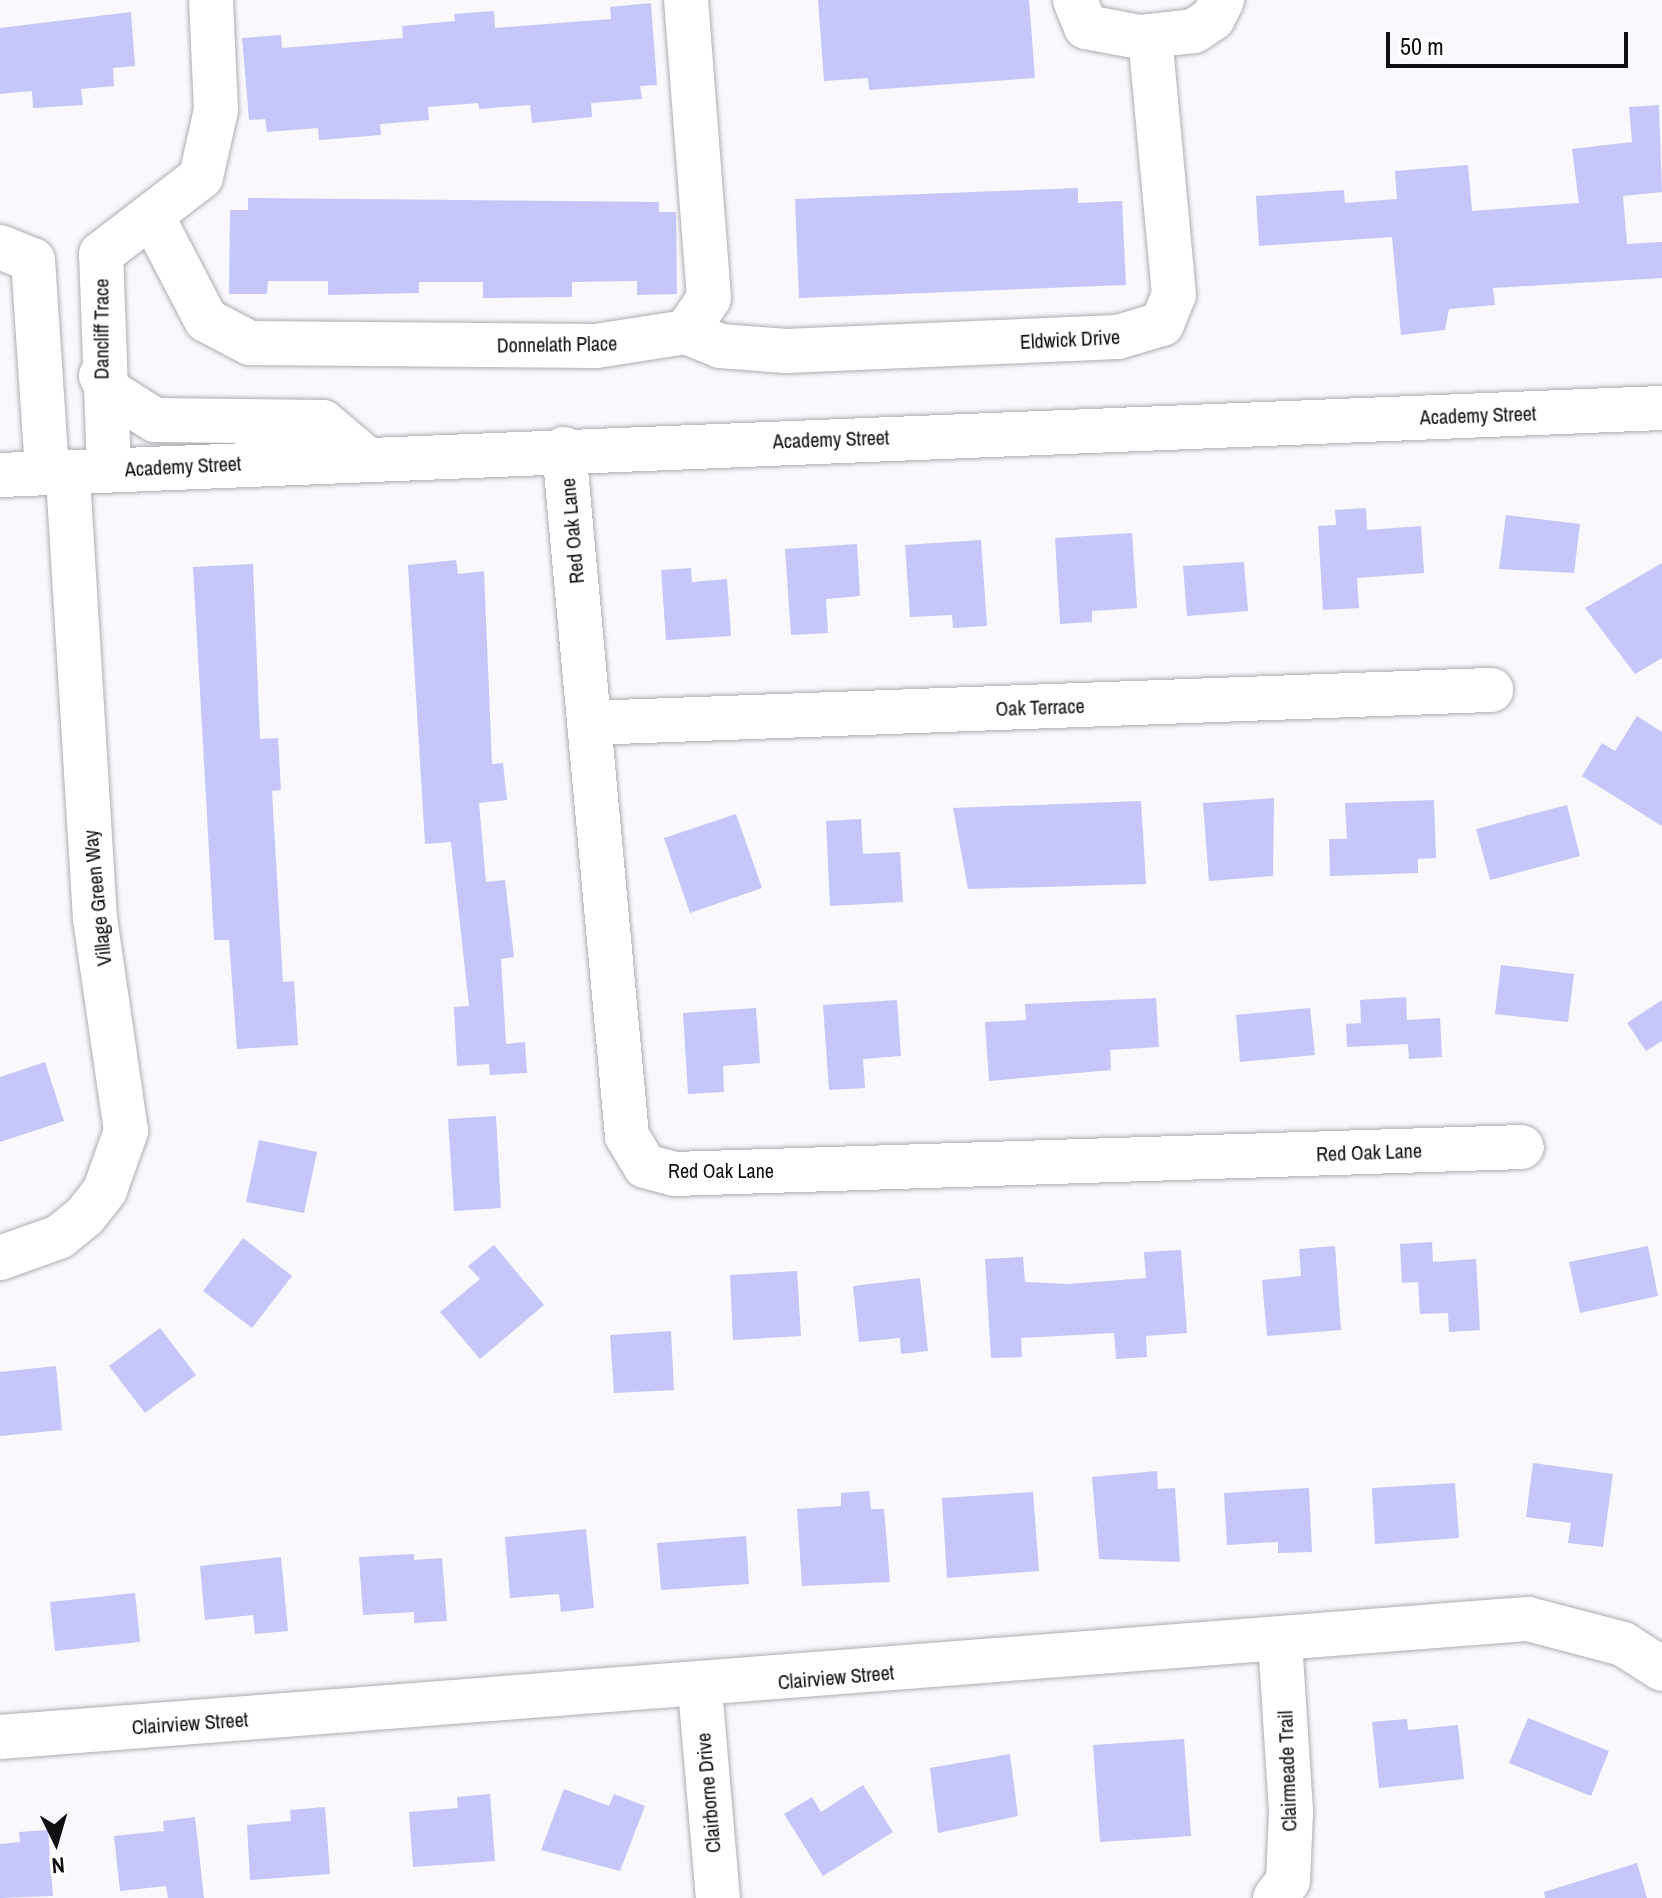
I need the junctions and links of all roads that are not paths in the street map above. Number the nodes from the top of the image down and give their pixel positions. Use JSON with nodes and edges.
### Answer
{"nodes":[{"id":1,"x":211,"y":0,"type":"edge"},
{"id":2,"x":686,"y":0,"type":"edge"},
{"id":3,"x":1075,"y":0,"type":"edge"},
{"id":4,"x":1222,"y":0,"type":"edge"},
{"id":5,"x":1150,"y":36,"type":"junction"},
{"id":6,"x":154,"y":220,"type":"junction"},
{"id":7,"x":16,"y":254,"type":"edge"},
{"id":8,"x":686,"y":332,"type":"junction"},
{"id":9,"x":101,"y":376,"type":"junction"},
{"id":10,"x":1662,"y":408,"type":"edge"},
{"id":11,"x":564,"y":449,"type":"junction"},
{"id":12,"x":364,"y":457,"type":"junction"},
{"id":13,"x":75,"y":471,"type":"junction"},
{"id":14,"x":0,"y":475,"type":"edge"},
{"id":15,"x":1491,"y":690,"type":"dead end"},
{"id":16,"x":589,"y":723,"type":"junction"},
{"id":17,"x":1522,"y":1147,"type":"dead end"},
{"id":18,"x":0,"y":1258,"type":"edge"},
{"id":19,"x":1280,"y":1639,"type":"junction"},
{"id":20,"x":1662,"y":1669,"type":"edge"},
{"id":21,"x":700,"y":1689,"type":"junction"},
{"id":22,"x":0,"y":1737,"type":"edge"},
{"id":23,"x":718,"y":1898,"type":"edge"},
{"id":24,"x":1275,"y":1898,"type":"edge"}],
"edges":[{"from":1,"to":6,"type":"street","name":"Dancliff Trace"},
{"from":2,"to":8,"type":"street"},
{"from":3,"to":5,"type":"street"},
{"from":4,"to":5,"type":"street"},
{"from":5,"to":8,"type":"street","name":"Eldwick Drive"},
{"from":6,"to":8,"type":"street","name":"Donnelath Place"},
{"from":6,"to":9,"type":"street","name":"Dancliff Trace"},
{"from":7,"to":13,"type":"street"},
{"from":9,"to":12,"type":"street"},
{"from":9,"to":13,"type":"street","name":"Dancliff Trace"},
{"from":10,"to":11,"type":"street","name":"Academy Street"},
{"from":11,"to":12,"type":"street","name":"Academy Street"},
{"from":11,"to":16,"type":"street","name":"Red Oak Lane"},
{"from":12,"to":13,"type":"street","name":"Academy Street"},
{"from":13,"to":14,"type":"street","name":"Academy Street"},
{"from":13,"to":18,"type":"street","name":"Village Green Way"},
{"from":15,"to":16,"type":"street","name":"Oak Terrace"},
{"from":16,"to":17,"type":"street","name":"Red Oak Lane"},
{"from":19,"to":20,"type":"street","name":"Clairview Street"},
{"from":19,"to":21,"type":"street","name":"Clairview Street"},
{"from":19,"to":24,"type":"street","name":"Clairmeade Trail"},
{"from":21,"to":22,"type":"street","name":"Clairview Street"},
{"from":21,"to":23,"type":"street","name":"Clairborne Drive"}]}
